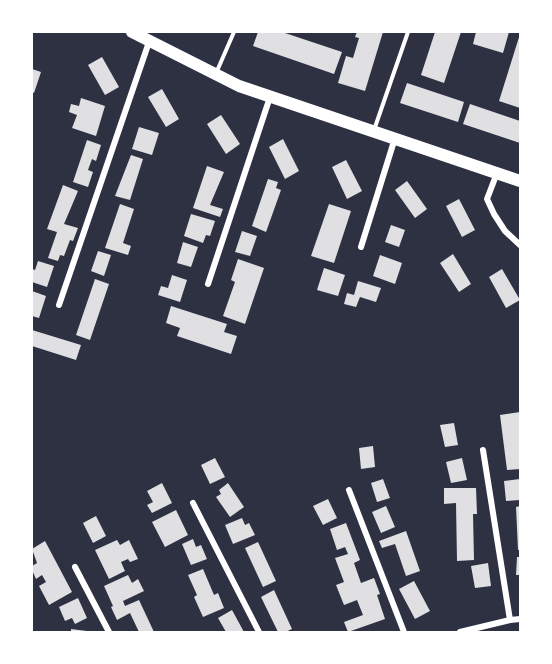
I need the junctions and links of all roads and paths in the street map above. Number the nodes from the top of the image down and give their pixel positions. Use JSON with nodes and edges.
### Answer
{"nodes":[{"id":1,"x":132,"y":32,"type":"edge"},
{"id":2,"x":234,"y":32,"type":"edge"},
{"id":3,"x":408,"y":32,"type":"edge"},
{"id":4,"x":149,"y":42,"type":"junction"},
{"id":5,"x":216,"y":75,"type":"junction"},
{"id":6,"x":271,"y":96,"type":"junction"},
{"id":7,"x":374,"y":130,"type":"junction"},
{"id":8,"x":395,"y":138,"type":"junction"},
{"id":9,"x":497,"y":173,"type":"junction"},
{"id":10,"x":520,"y":180,"type":"edge"},
{"id":11,"x":520,"y":245,"type":"edge"},
{"id":12,"x":361,"y":247,"type":"dead end"},
{"id":13,"x":208,"y":284,"type":"dead end"},
{"id":14,"x":59,"y":304,"type":"dead end"},
{"id":15,"x":483,"y":450,"type":"dead end"},
{"id":16,"x":349,"y":490,"type":"dead end"},
{"id":17,"x":194,"y":503,"type":"dead end"},
{"id":18,"x":75,"y":567,"type":"dead end"},
{"id":19,"x":520,"y":619,"type":"edge"},
{"id":20,"x":510,"y":620,"type":"junction"},
{"id":21,"x":109,"y":633,"type":"edge"},
{"id":22,"x":259,"y":633,"type":"edge"},
{"id":23,"x":404,"y":633,"type":"edge"},
{"id":24,"x":460,"y":633,"type":"edge"}],
"edges":[{"from":1,"to":4,"type":"main road"},
{"from":2,"to":5,"type":"lane"},
{"from":3,"to":7,"type":"lane"},
{"from":4,"to":5,"type":"main road"},
{"from":4,"to":14,"type":"street"},
{"from":5,"to":6,"type":"main road"},
{"from":6,"to":7,"type":"main road"},
{"from":6,"to":13,"type":"street"},
{"from":7,"to":8,"type":"main road"},
{"from":8,"to":9,"type":"main road"},
{"from":8,"to":12,"type":"street"},
{"from":9,"to":10,"type":"main road"},
{"from":9,"to":11,"type":"street"},
{"from":15,"to":20,"type":"street"},
{"from":16,"to":23,"type":"street"},
{"from":17,"to":22,"type":"street"},
{"from":18,"to":21,"type":"street"},
{"from":19,"to":20,"type":"street"},
{"from":20,"to":24,"type":"street"}]}
